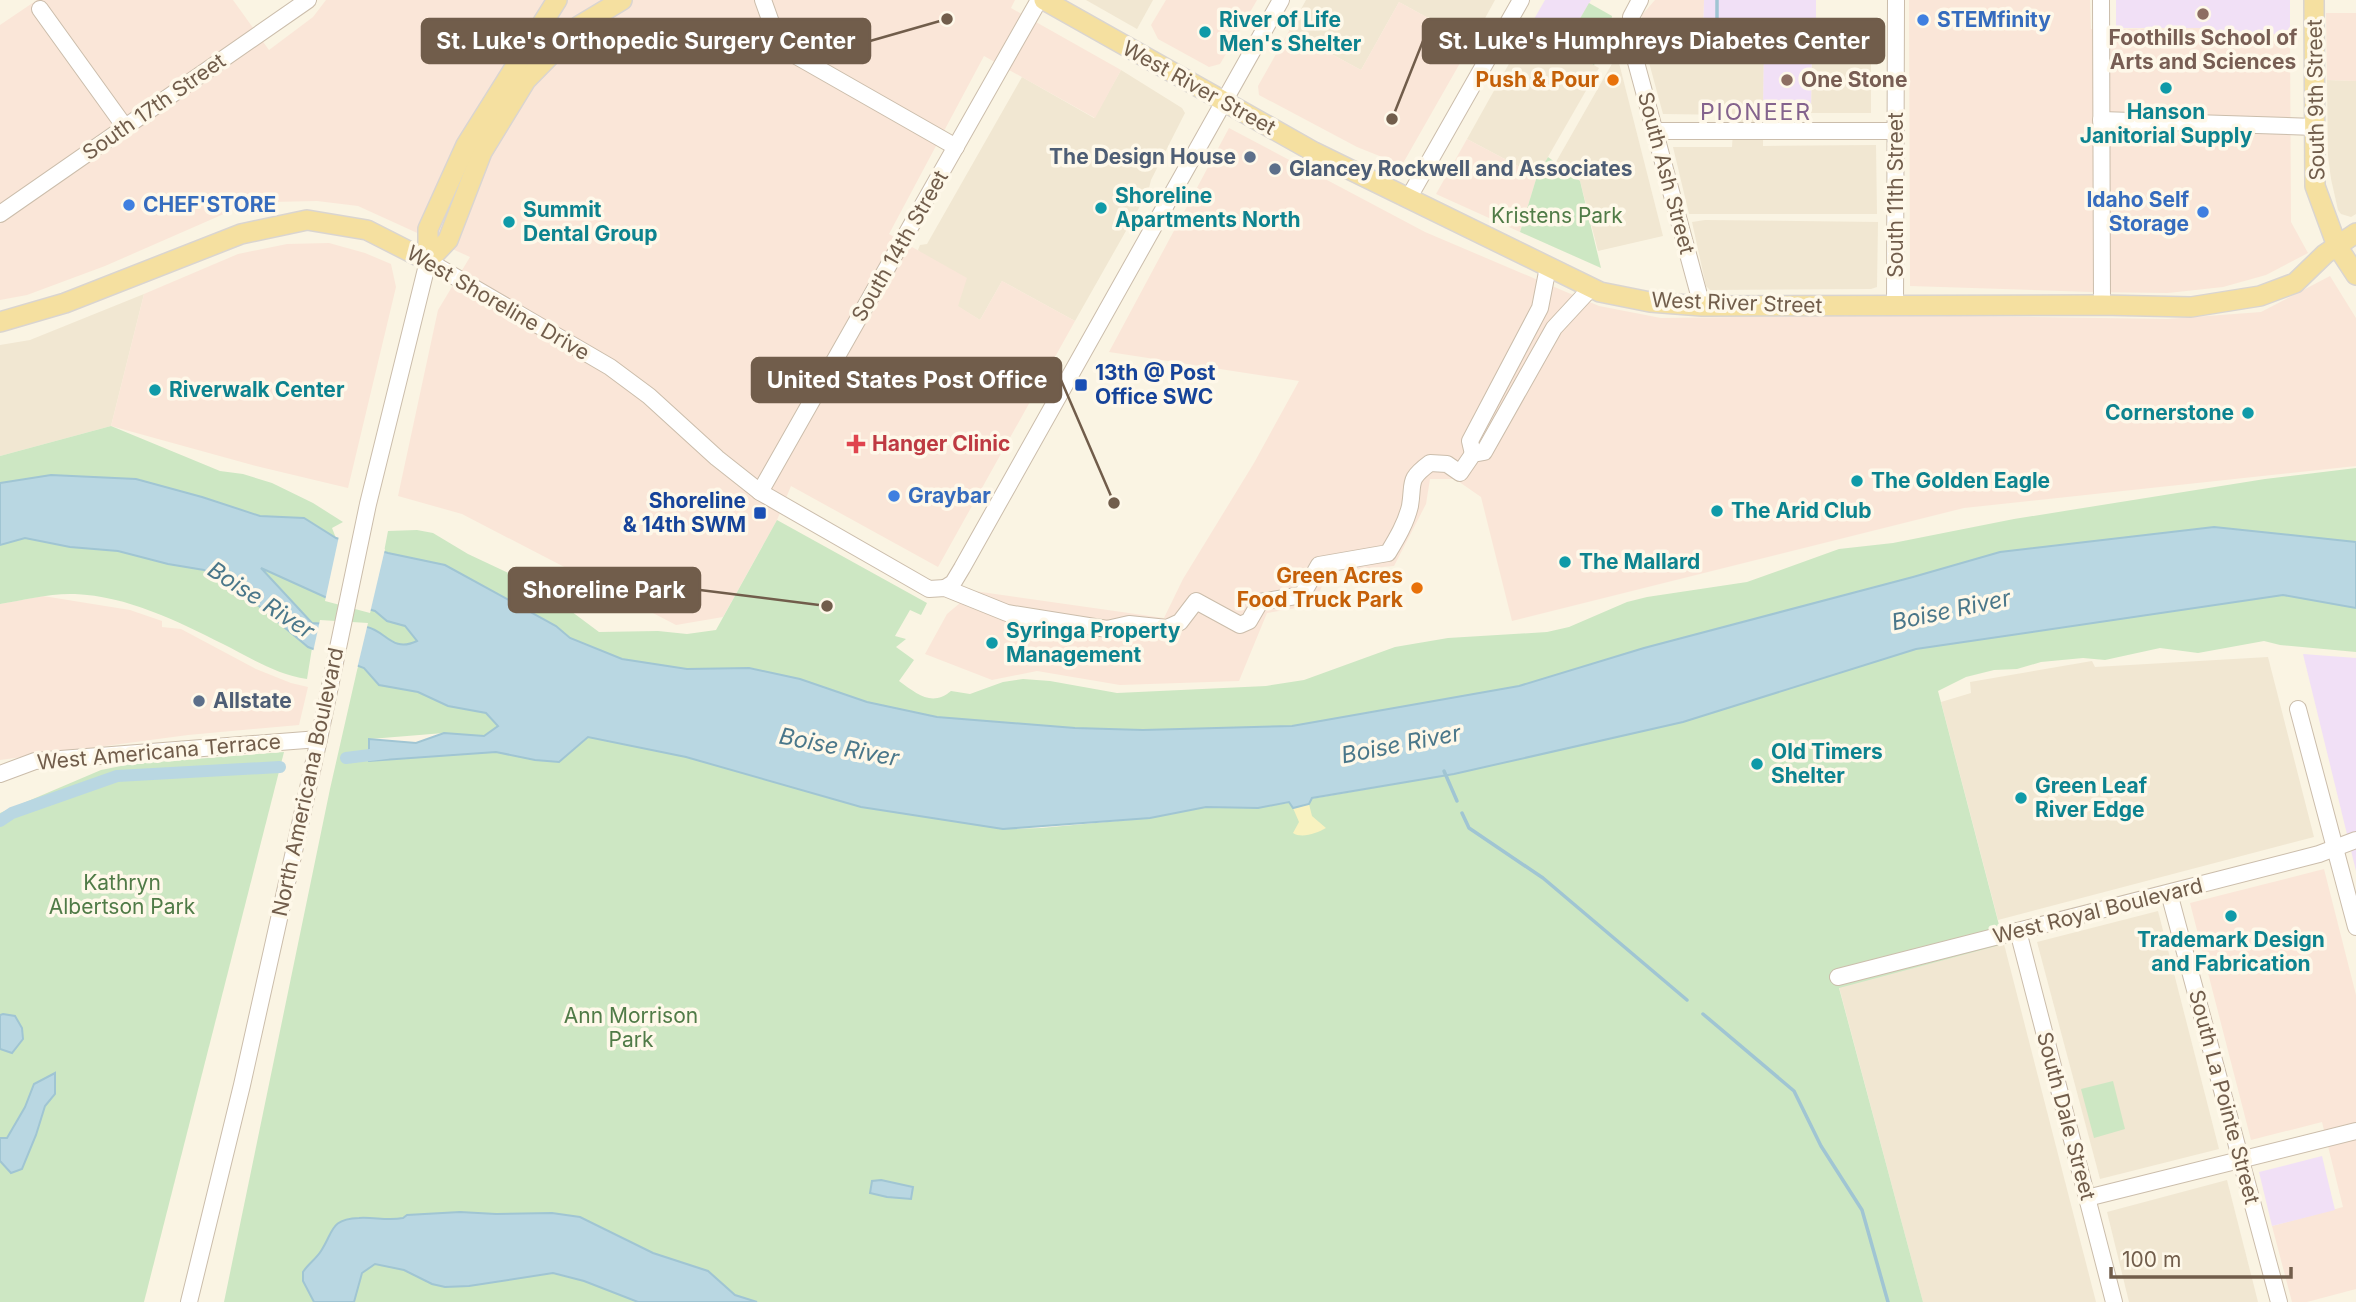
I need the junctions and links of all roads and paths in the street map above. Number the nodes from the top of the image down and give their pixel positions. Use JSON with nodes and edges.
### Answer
{"nodes":[{"id":1,"x":308,"y":0,"type":"edge"},
{"id":2,"x":557,"y":0,"type":"edge"},
{"id":3,"x":622,"y":0,"type":"edge"},
{"id":4,"x":763,"y":0,"type":"edge"},
{"id":5,"x":1042,"y":0,"type":"edge"},
{"id":6,"x":1281,"y":0,"type":"edge"},
{"id":7,"x":1521,"y":0,"type":"edge"},
{"id":8,"x":1640,"y":0,"type":"edge"},
{"id":9,"x":1896,"y":0,"type":"edge"},
{"id":10,"x":2101,"y":0,"type":"edge"},
{"id":11,"x":2314,"y":0,"type":"edge"},
{"id":12,"x":40,"y":9,"type":"dead end"},
{"id":13,"x":1224,"y":102,"type":"junction"},
{"id":14,"x":2101,"y":120,"type":"junction"},
{"id":15,"x":125,"y":127,"type":"junction"},
{"id":16,"x":2315,"y":127,"type":"junction"},
{"id":17,"x":1655,"y":131,"type":"junction"},
{"id":18,"x":1896,"y":131,"type":"junction"},
{"id":19,"x":956,"y":147,"type":"junction"},
{"id":20,"x":1408,"y":199,"type":"junction"},
{"id":21,"x":0,"y":214,"type":"edge"},
{"id":22,"x":2356,"y":233,"type":"edge"},
{"id":23,"x":2337,"y":246,"type":"junction"},
{"id":24,"x":428,"y":261,"type":"junction"},
{"id":25,"x":1548,"y":267,"type":"junction"},
{"id":26,"x":2356,"y":275,"type":"edge"},
{"id":27,"x":1591,"y":288,"type":"junction"},
{"id":28,"x":2102,"y":305,"type":"junction"},
{"id":29,"x":1702,"y":306,"type":"junction"},
{"id":30,"x":1895,"y":306,"type":"junction"},
{"id":31,"x":0,"y":322,"type":"edge"},
{"id":32,"x":1473,"y":454,"type":"junction"},
{"id":33,"x":761,"y":492,"type":"junction"},
{"id":34,"x":945,"y":588,"type":"junction"},
{"id":35,"x":2298,"y":709,"type":"dead end"},
{"id":36,"x":319,"y":739,"type":"junction"},
{"id":37,"x":0,"y":774,"type":"edge"},
{"id":38,"x":2356,"y":840,"type":"edge"},
{"id":39,"x":2335,"y":848,"type":"junction"},
{"id":40,"x":2169,"y":893,"type":"junction"},
{"id":41,"x":2356,"y":927,"type":"edge"},
{"id":42,"x":2018,"y":931,"type":"junction"},
{"id":43,"x":1839,"y":977,"type":"dead end"},
{"id":44,"x":2356,"y":1131,"type":"edge"},
{"id":45,"x":2241,"y":1160,"type":"junction"},
{"id":46,"x":2087,"y":1198,"type":"junction"},
{"id":47,"x":189,"y":1302,"type":"edge"},
{"id":48,"x":2114,"y":1302,"type":"edge"},
{"id":49,"x":2279,"y":1302,"type":"edge"}],
"edges":[{"from":1,"to":15,"type":"street","name":"South 17th Street"},
{"from":2,"to":24,"type":"main road"},
{"from":3,"to":24,"type":"main road"},
{"from":4,"to":19,"type":"street"},
{"from":5,"to":13,"type":"main road","name":"West River Street"},
{"from":5,"to":19,"type":"street","name":"South 14th Street"},
{"from":6,"to":13,"type":"street"},
{"from":7,"to":20,"type":"street"},
{"from":8,"to":17,"type":"street","name":"South Ash Street"},
{"from":9,"to":18,"type":"street","name":"South 11th Street"},
{"from":10,"to":14,"type":"street"},
{"from":11,"to":16,"type":"main road","name":"South 9th Street"},
{"from":12,"to":15,"type":"street"},
{"from":13,"to":20,"type":"main road","name":"West River Street"},
{"from":13,"to":34,"type":"street"},
{"from":14,"to":16,"type":"street"},
{"from":14,"to":28,"type":"street"},
{"from":15,"to":21,"type":"street","name":"South 17th Street"},
{"from":16,"to":23,"type":"main road","name":"South 9th Street"},
{"from":17,"to":18,"type":"street"},
{"from":17,"to":29,"type":"street","name":"South Ash Street"},
{"from":18,"to":30,"type":"street","name":"South 11th Street"},
{"from":19,"to":33,"type":"street","name":"South 14th Street"},
{"from":20,"to":25,"type":"main road","name":"West River Street"},
{"from":22,"to":23,"type":"main road","name":"West River Street"},
{"from":23,"to":26,"type":"main road","name":"South 9th Street"},
{"from":23,"to":28,"type":"main road","name":"West River Street"},
{"from":24,"to":31,"type":"main road","name":"West Shoreline Drive"},
{"from":24,"to":33,"type":"street","name":"West Shoreline Drive"},
{"from":24,"to":36,"type":"street","name":"North Americana Boulevard"},
{"from":25,"to":27,"type":"main road","name":"West River Street"},
{"from":25,"to":32,"type":"street"},
{"from":27,"to":29,"type":"main road","name":"West River Street"},
{"from":27,"to":32,"type":"street"},
{"from":28,"to":30,"type":"main road","name":"West River Street"},
{"from":29,"to":30,"type":"main road","name":"West River Street"},
{"from":32,"to":34,"type":"street","name":"West Shoreline Drive"},
{"from":33,"to":34,"type":"street","name":"West Shoreline Drive"},
{"from":35,"to":39,"type":"street"},
{"from":36,"to":37,"type":"street","name":"West Americana Terrace"},
{"from":36,"to":47,"type":"street","name":"North Americana Boulevard"},
{"from":38,"to":39,"type":"street","name":"West Royal Boulevard"},
{"from":39,"to":40,"type":"street","name":"West Royal Boulevard"},
{"from":39,"to":41,"type":"street"},
{"from":40,"to":42,"type":"street","name":"West Royal Boulevard"},
{"from":40,"to":45,"type":"street","name":"South La Pointe Street"},
{"from":42,"to":43,"type":"street","name":"West Royal Boulevard"},
{"from":42,"to":46,"type":"street","name":"South Dale Street"},
{"from":44,"to":45,"type":"street"},
{"from":45,"to":46,"type":"street"},
{"from":45,"to":49,"type":"street","name":"South La Pointe Street"},
{"from":46,"to":48,"type":"street","name":"South Dale Street"}]}
